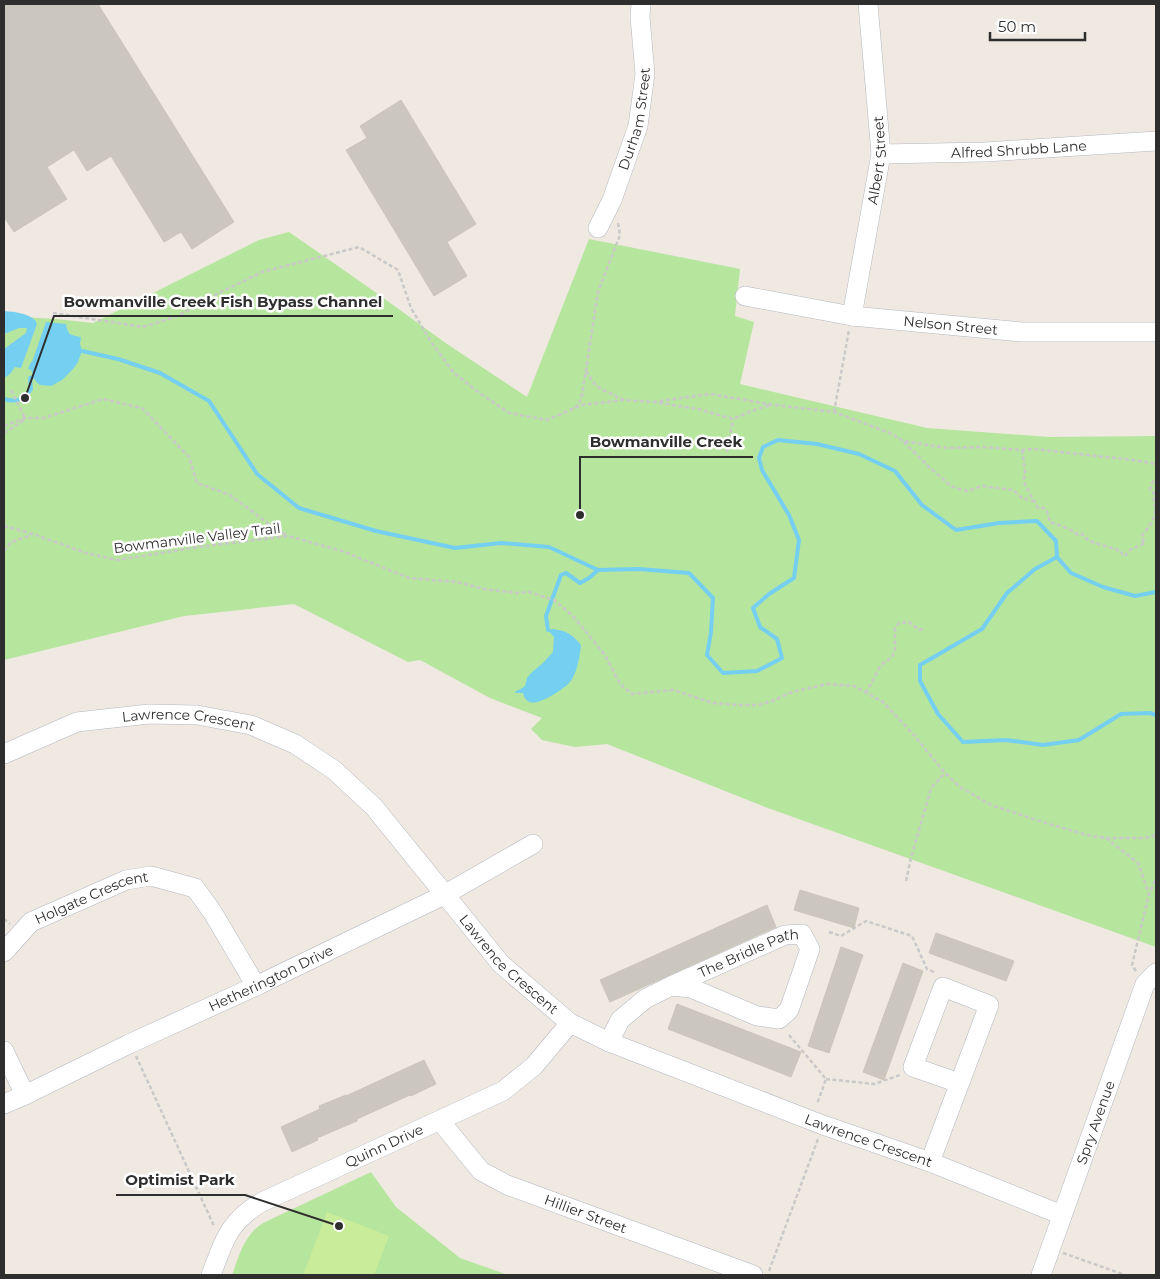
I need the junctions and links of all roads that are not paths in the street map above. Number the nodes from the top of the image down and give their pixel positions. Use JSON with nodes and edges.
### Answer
{"nodes":[{"id":1,"x":868,"y":4,"type":"edge"},
{"id":2,"x":641,"y":10,"type":"edge"},
{"id":3,"x":1156,"y":141,"type":"edge"},
{"id":4,"x":881,"y":154,"type":"junction"},
{"id":5,"x":598,"y":228,"type":"dead end"},
{"id":6,"x":745,"y":296,"type":"dead end"},
{"id":7,"x":852,"y":316,"type":"junction"},
{"id":8,"x":1156,"y":332,"type":"edge"},
{"id":9,"x":4,"y":754,"type":"edge"},
{"id":10,"x":533,"y":844,"type":"dead end"},
{"id":11,"x":444,"y":895,"type":"junction"},
{"id":12,"x":4,"y":952,"type":"edge"},
{"id":13,"x":1151,"y":979,"type":"edge"},
{"id":14,"x":256,"y":986,"type":"junction"},
{"id":15,"x":671,"y":986,"type":"junction"},
{"id":16,"x":570,"y":1023,"type":"junction"},
{"id":17,"x":608,"y":1042,"type":"junction"},
{"id":18,"x":4,"y":1051,"type":"edge"},
{"id":19,"x":959,"y":1083,"type":"junction"},
{"id":20,"x":25,"y":1095,"type":"junction"},
{"id":21,"x":4,"y":1104,"type":"edge"},
{"id":22,"x":440,"y":1121,"type":"junction"},
{"id":23,"x":930,"y":1162,"type":"junction"},
{"id":24,"x":1062,"y":1215,"type":"junction"},
{"id":25,"x":211,"y":1275,"type":"edge"},
{"id":26,"x":753,"y":1275,"type":"edge"},
{"id":27,"x":1041,"y":1275,"type":"edge"}],
"edges":[{"from":1,"to":4,"type":"street","name":"Albert Street"},
{"from":2,"to":5,"type":"street","name":"Durham Street"},
{"from":3,"to":4,"type":"street","name":"Alfred Shrubb Lane"},
{"from":4,"to":7,"type":"street","name":"Albert Street"},
{"from":6,"to":7,"type":"street","name":"Nelson Street"},
{"from":7,"to":8,"type":"street","name":"Nelson Street"},
{"from":9,"to":11,"type":"street","name":"Lawrence Crescent"},
{"from":10,"to":11,"type":"street","name":"Hetherington Drive"},
{"from":11,"to":14,"type":"street","name":"Hetherington Drive"},
{"from":11,"to":16,"type":"street","name":"Lawrence Crescent"},
{"from":12,"to":14,"type":"street","name":"Holgate Crescent"},
{"from":13,"to":24,"type":"street","name":"Spry Avenue"},
{"from":14,"to":20,"type":"street","name":"Hetherington Drive"},
{"from":15,"to":15,"type":"street","name":"The Bridle Path"},
{"from":15,"to":17,"type":"street","name":"The Bridle Path"},
{"from":16,"to":17,"type":"street","name":"Lawrence Crescent"},
{"from":16,"to":22,"type":"street","name":"Quinn Drive"},
{"from":17,"to":23,"type":"street","name":"Lawrence Crescent"},
{"from":18,"to":20,"type":"street"},
{"from":19,"to":19,"type":"street"},
{"from":19,"to":23,"type":"street"},
{"from":20,"to":21,"type":"street","name":"Hetherington Drive"},
{"from":22,"to":25,"type":"street","name":"Quinn Drive"},
{"from":22,"to":26,"type":"street","name":"Hillier Street"},
{"from":23,"to":24,"type":"street","name":"Lawrence Crescent"},
{"from":24,"to":27,"type":"street","name":"Spry Avenue"}]}
